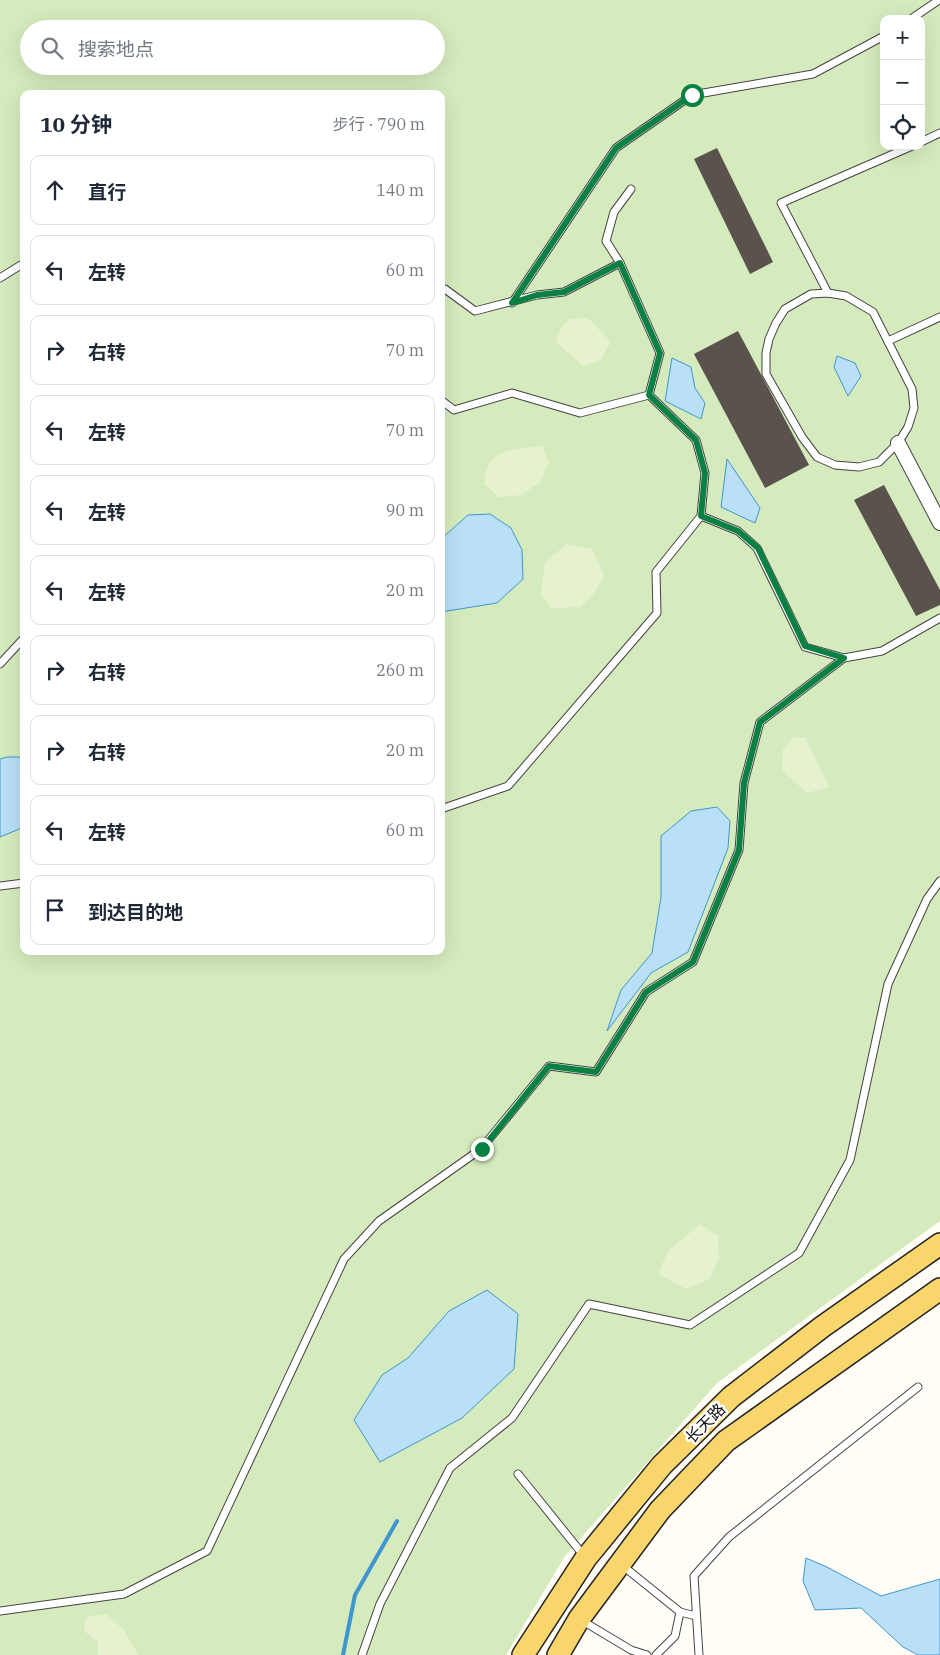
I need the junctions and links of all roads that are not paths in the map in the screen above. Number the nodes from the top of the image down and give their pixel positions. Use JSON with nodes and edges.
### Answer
{"nodes":[{"id":1,"x":939,"y":0,"type":"edge"},
{"id":2,"x":917,"y":15,"type":"edge"},
{"id":3,"x":880,"y":38,"type":"edge"},
{"id":4,"x":940,"y":133,"type":"edge"},
{"id":5,"x":925,"y":140,"type":"edge"},
{"id":6,"x":903,"y":150,"type":"edge"},
{"id":7,"x":632,"y":189,"type":"dead end"},
{"id":8,"x":620,"y":263,"type":"junction"},
{"id":9,"x":20,"y":266,"type":"edge"},
{"id":10,"x":0,"y":278,"type":"edge"},
{"id":11,"x":445,"y":289,"type":"edge"},
{"id":12,"x":828,"y":293,"type":"junction"},
{"id":13,"x":512,"y":303,"type":"junction"},
{"id":14,"x":940,"y":317,"type":"edge"},
{"id":15,"x":888,"y":341,"type":"junction"},
{"id":16,"x":649,"y":395,"type":"junction"},
{"id":17,"x":445,"y":403,"type":"edge"},
{"id":18,"x":898,"y":443,"type":"junction"},
{"id":19,"x":701,"y":516,"type":"junction"},
{"id":20,"x":940,"y":523,"type":"edge"},
{"id":21,"x":940,"y":618,"type":"edge"},
{"id":22,"x":20,"y":642,"type":"edge"},
{"id":23,"x":844,"y":658,"type":"junction"},
{"id":24,"x":0,"y":664,"type":"edge"},
{"id":25,"x":445,"y":808,"type":"edge"},
{"id":26,"x":940,"y":881,"type":"edge"},
{"id":27,"x":20,"y":884,"type":"edge"},
{"id":28,"x":0,"y":886,"type":"edge"},
{"id":29,"x":940,"y":1244,"type":"edge"},
{"id":30,"x":940,"y":1289,"type":"edge"},
{"id":31,"x":918,"y":1387,"type":"dead end"},
{"id":32,"x":518,"y":1474,"type":"dead end"},
{"id":33,"x":586,"y":1558,"type":"junction"},
{"id":34,"x":620,"y":1564,"type":"junction"},
{"id":35,"x":0,"y":1611,"type":"edge"},
{"id":36,"x":680,"y":1612,"type":"junction"},
{"id":37,"x":696,"y":1616,"type":"junction"},
{"id":38,"x":579,"y":1619,"type":"junction"},
{"id":39,"x":362,"y":1655,"type":"edge"},
{"id":40,"x":523,"y":1655,"type":"edge"},
{"id":41,"x":558,"y":1655,"type":"edge"},
{"id":42,"x":647,"y":1655,"type":"edge"},
{"id":43,"x":656,"y":1655,"type":"edge"},
{"id":44,"x":699,"y":1655,"type":"edge"}],
"edges":[{"from":1,"to":2,"type":"lane"},
{"from":3,"to":13,"type":"lane"},
{"from":4,"to":5,"type":"lane"},
{"from":6,"to":12,"type":"lane"},
{"from":7,"to":8,"type":"lane"},
{"from":8,"to":13,"type":"lane"},
{"from":8,"to":16,"type":"lane"},
{"from":9,"to":10,"type":"lane"},
{"from":11,"to":13,"type":"lane"},
{"from":12,"to":15,"type":"lane"},
{"from":12,"to":18,"type":"lane"},
{"from":14,"to":15,"type":"lane"},
{"from":15,"to":18,"type":"lane"},
{"from":16,"to":17,"type":"lane"},
{"from":16,"to":19,"type":"lane"},
{"from":18,"to":20,"type":"street"},
{"from":19,"to":23,"type":"lane"},
{"from":19,"to":25,"type":"lane"},
{"from":21,"to":23,"type":"lane"},
{"from":22,"to":24,"type":"lane"},
{"from":23,"to":35,"type":"lane"},
{"from":26,"to":39,"type":"lane"},
{"from":27,"to":28,"type":"lane"},
{"from":29,"to":33,"type":"main road","name":"长天路"},
{"from":30,"to":34,"type":"main road","name":"长天路"},
{"from":31,"to":37,"type":"lane"},
{"from":32,"to":33,"type":"lane"},
{"from":33,"to":40,"type":"main road","name":"长天路"},
{"from":34,"to":36,"type":"lane"},
{"from":34,"to":38,"type":"main road","name":"长天路"},
{"from":36,"to":37,"type":"lane"},
{"from":36,"to":43,"type":"lane"},
{"from":37,"to":44,"type":"lane"},
{"from":38,"to":41,"type":"main road","name":"长天路"},
{"from":38,"to":42,"type":"lane"}]}
